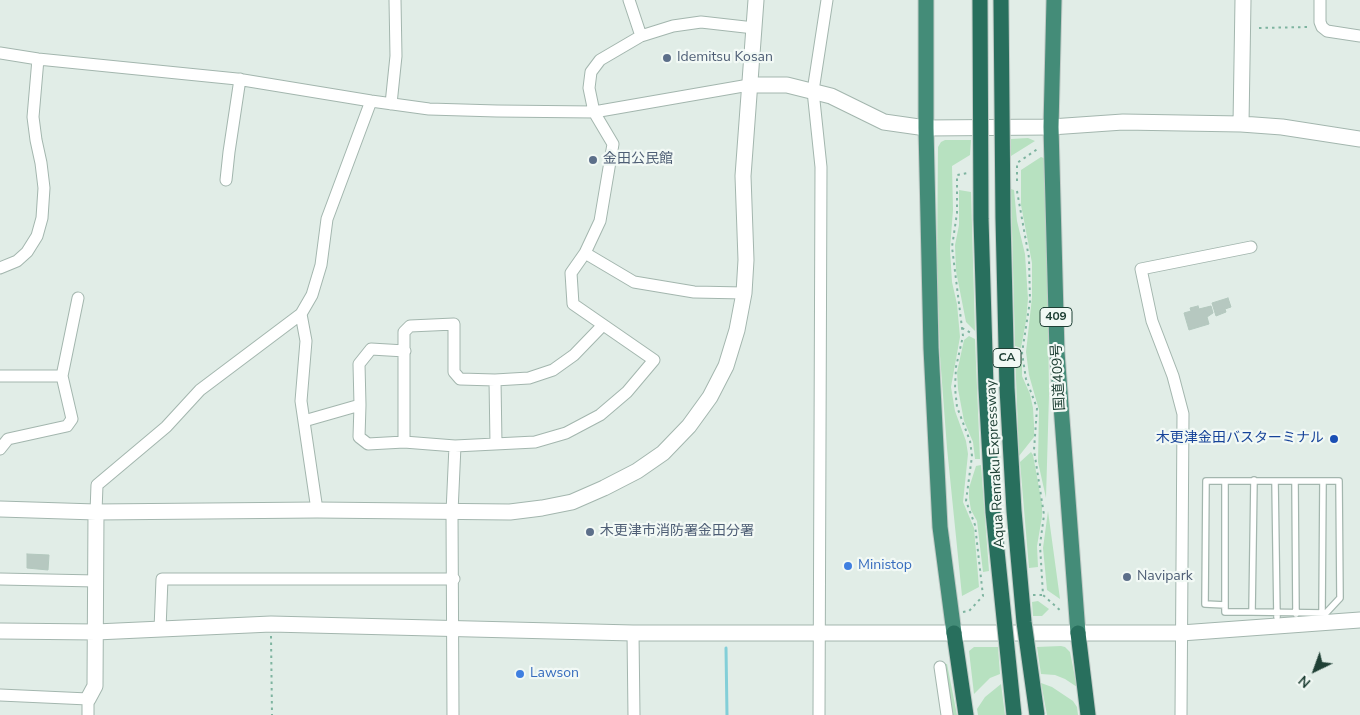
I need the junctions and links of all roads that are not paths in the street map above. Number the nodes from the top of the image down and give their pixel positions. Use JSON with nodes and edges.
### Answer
{"nodes":[{"id":1,"x":395,"y":0,"type":"edge"},
{"id":2,"x":629,"y":0,"type":"edge"},
{"id":3,"x":756,"y":0,"type":"edge"},
{"id":4,"x":827,"y":0,"type":"edge"},
{"id":5,"x":926,"y":0,"type":"edge"},
{"id":6,"x":980,"y":0,"type":"edge"},
{"id":7,"x":1001,"y":0,"type":"edge"},
{"id":8,"x":1054,"y":0,"type":"edge"},
{"id":9,"x":1243,"y":0,"type":"edge"},
{"id":10,"x":1320,"y":0,"type":"edge"},
{"id":11,"x":754,"y":28,"type":"junction"},
{"id":12,"x":641,"y":36,"type":"junction"},
{"id":13,"x":1360,"y":36,"type":"edge"},
{"id":14,"x":0,"y":53,"type":"edge"},
{"id":15,"x":38,"y":59,"type":"junction"},
{"id":16,"x":240,"y":79,"type":"junction"},
{"id":17,"x":749,"y":85,"type":"junction"},
{"id":18,"x":813,"y":91,"type":"junction"},
{"id":19,"x":371,"y":101,"type":"junction"},
{"id":20,"x":391,"y":104,"type":"junction"},
{"id":21,"x":594,"y":112,"type":"junction"},
{"id":22,"x":1241,"y":124,"type":"junction"},
{"id":23,"x":1051,"y":127,"type":"junction"},
{"id":24,"x":926,"y":128,"type":"junction"},
{"id":25,"x":1360,"y":139,"type":"edge"},
{"id":26,"x":226,"y":180,"type":"dead end"},
{"id":27,"x":1251,"y":248,"type":"dead end"},
{"id":28,"x":585,"y":253,"type":"junction"},
{"id":29,"x":0,"y":268,"type":"edge"},
{"id":30,"x":744,"y":293,"type":"junction"},
{"id":31,"x":78,"y":298,"type":"dead end"},
{"id":32,"x":302,"y":314,"type":"junction"},
{"id":33,"x":603,"y":325,"type":"junction"},
{"id":34,"x":405,"y":352,"type":"junction"},
{"id":35,"x":0,"y":376,"type":"edge"},
{"id":36,"x":62,"y":376,"type":"junction"},
{"id":37,"x":495,"y":380,"type":"junction"},
{"id":38,"x":360,"y":405,"type":"junction"},
{"id":39,"x":304,"y":421,"type":"junction"},
{"id":40,"x":404,"y":442,"type":"junction"},
{"id":41,"x":496,"y":444,"type":"junction"},
{"id":42,"x":455,"y":446,"type":"junction"},
{"id":43,"x":0,"y":449,"type":"edge"},
{"id":44,"x":1254,"y":480,"type":"junction"},
{"id":45,"x":1225,"y":481,"type":"junction"},
{"id":46,"x":1275,"y":481,"type":"junction"},
{"id":47,"x":1296,"y":481,"type":"junction"},
{"id":48,"x":1322,"y":481,"type":"junction"},
{"id":49,"x":0,"y":509,"type":"edge"},
{"id":50,"x":317,"y":510,"type":"junction"},
{"id":51,"x":96,"y":512,"type":"junction"},
{"id":52,"x":452,"y":512,"type":"junction"},
{"id":53,"x":0,"y":579,"type":"edge"},
{"id":54,"x":454,"y":579,"type":"junction"},
{"id":55,"x":96,"y":582,"type":"junction"},
{"id":56,"x":1225,"y":605,"type":"junction"},
{"id":57,"x":1252,"y":612,"type":"junction"},
{"id":58,"x":1322,"y":613,"type":"junction"},
{"id":59,"x":1296,"y":614,"type":"junction"},
{"id":60,"x":1277,"y":620,"type":"junction"},
{"id":61,"x":1360,"y":620,"type":"edge"},
{"id":62,"x":160,"y":628,"type":"junction"},
{"id":63,"x":453,"y":629,"type":"junction"},
{"id":64,"x":0,"y":630,"type":"edge"},
{"id":65,"x":96,"y":632,"type":"junction"},
{"id":66,"x":633,"y":633,"type":"junction"},
{"id":67,"x":954,"y":633,"type":"junction"},
{"id":68,"x":1181,"y":633,"type":"junction"},
{"id":69,"x":819,"y":634,"type":"junction"},
{"id":70,"x":1078,"y":634,"type":"junction"},
{"id":71,"x":940,"y":667,"type":"dead end"},
{"id":72,"x":0,"y":695,"type":"edge"},
{"id":73,"x":88,"y":699,"type":"junction"},
{"id":74,"x":88,"y":715,"type":"edge"},
{"id":75,"x":453,"y":715,"type":"edge"},
{"id":76,"x":634,"y":715,"type":"edge"},
{"id":77,"x":819,"y":715,"type":"edge"},
{"id":78,"x":947,"y":715,"type":"edge"},
{"id":79,"x":966,"y":715,"type":"edge"},
{"id":80,"x":1014,"y":715,"type":"edge"},
{"id":81,"x":1037,"y":715,"type":"edge"},
{"id":82,"x":1088,"y":715,"type":"edge"},
{"id":83,"x":1182,"y":715,"type":"edge"}],
"edges":[{"from":1,"to":20,"type":"street"},
{"from":2,"to":12,"type":"street"},
{"from":3,"to":11,"type":"street"},
{"from":4,"to":18,"type":"street"},
{"from":5,"to":24,"type":"highway"},
{"from":6,"to":80,"type":"highway","name":"Aqua Renraku Expressway","number":"CA","bridge":true},
{"from":7,"to":81,"type":"highway","name":"Aqua Renraku Expressway","number":"CA","bridge":true},
{"from":8,"to":23,"type":"highway","name":"国道409号","number":"409"},
{"from":9,"to":22,"type":"street"},
{"from":10,"to":13,"type":"street"},
{"from":11,"to":12,"type":"street"},
{"from":11,"to":17,"type":"street"},
{"from":12,"to":21,"type":"street"},
{"from":14,"to":15,"type":"street"},
{"from":15,"to":16,"type":"street"},
{"from":15,"to":29,"type":"street"},
{"from":16,"to":19,"type":"street"},
{"from":16,"to":26,"type":"street"},
{"from":17,"to":18,"type":"street"},
{"from":17,"to":21,"type":"street"},
{"from":17,"to":30,"type":"street"},
{"from":18,"to":24,"type":"street"},
{"from":18,"to":69,"type":"street"},
{"from":19,"to":20,"type":"street"},
{"from":19,"to":32,"type":"street"},
{"from":20,"to":21,"type":"street"},
{"from":21,"to":28,"type":"street"},
{"from":22,"to":23,"type":"street"},
{"from":22,"to":25,"type":"street"},
{"from":23,"to":24,"type":"street"},
{"from":23,"to":70,"type":"highway","name":"国道409号","number":"409"},
{"from":24,"to":67,"type":"highway"},
{"from":27,"to":68,"type":"street"},
{"from":28,"to":30,"type":"street"},
{"from":28,"to":33,"type":"street"},
{"from":30,"to":52,"type":"street"},
{"from":31,"to":36,"type":"street"},
{"from":32,"to":39,"type":"street"},
{"from":32,"to":51,"type":"street"},
{"from":33,"to":37,"type":"street"},
{"from":33,"to":41,"type":"street"},
{"from":34,"to":37,"type":"street"},
{"from":34,"to":38,"type":"street"},
{"from":34,"to":40,"type":"street"},
{"from":35,"to":36,"type":"street"},
{"from":36,"to":43,"type":"street"},
{"from":37,"to":41,"type":"street"},
{"from":38,"to":39,"type":"street"},
{"from":38,"to":40,"type":"street"},
{"from":39,"to":50,"type":"street"},
{"from":40,"to":42,"type":"street"},
{"from":41,"to":42,"type":"street"},
{"from":42,"to":52,"type":"street"},
{"from":44,"to":45,"type":"lane"},
{"from":44,"to":46,"type":"lane"},
{"from":44,"to":57,"type":"lane"},
{"from":45,"to":56,"type":"lane"},
{"from":45,"to":56,"type":"lane"},
{"from":46,"to":47,"type":"lane"},
{"from":46,"to":60,"type":"lane"},
{"from":47,"to":48,"type":"lane"},
{"from":47,"to":59,"type":"lane"},
{"from":48,"to":58,"type":"lane"},
{"from":48,"to":58,"type":"lane"},
{"from":49,"to":51,"type":"street"},
{"from":50,"to":51,"type":"street"},
{"from":50,"to":52,"type":"street"},
{"from":51,"to":55,"type":"street"},
{"from":52,"to":54,"type":"street"},
{"from":53,"to":55,"type":"street"},
{"from":54,"to":62,"type":"street"},
{"from":54,"to":63,"type":"street"},
{"from":55,"to":65,"type":"street"},
{"from":56,"to":57,"type":"lane"},
{"from":57,"to":60,"type":"lane"},
{"from":58,"to":59,"type":"lane"},
{"from":59,"to":60,"type":"lane"},
{"from":60,"to":61,"type":"street"},
{"from":60,"to":68,"type":"street"},
{"from":62,"to":63,"type":"street"},
{"from":62,"to":65,"type":"street"},
{"from":63,"to":66,"type":"street"},
{"from":63,"to":75,"type":"street"},
{"from":64,"to":65,"type":"street"},
{"from":65,"to":73,"type":"street"},
{"from":66,"to":69,"type":"street"},
{"from":66,"to":76,"type":"street"},
{"from":67,"to":69,"type":"street"},
{"from":67,"to":70,"type":"street"},
{"from":67,"to":79,"type":"highway"},
{"from":68,"to":70,"type":"street"},
{"from":68,"to":83,"type":"street"},
{"from":69,"to":77,"type":"street"},
{"from":70,"to":82,"type":"highway"},
{"from":71,"to":78,"type":"street"},
{"from":72,"to":73,"type":"street"},
{"from":73,"to":74,"type":"street"}]}
